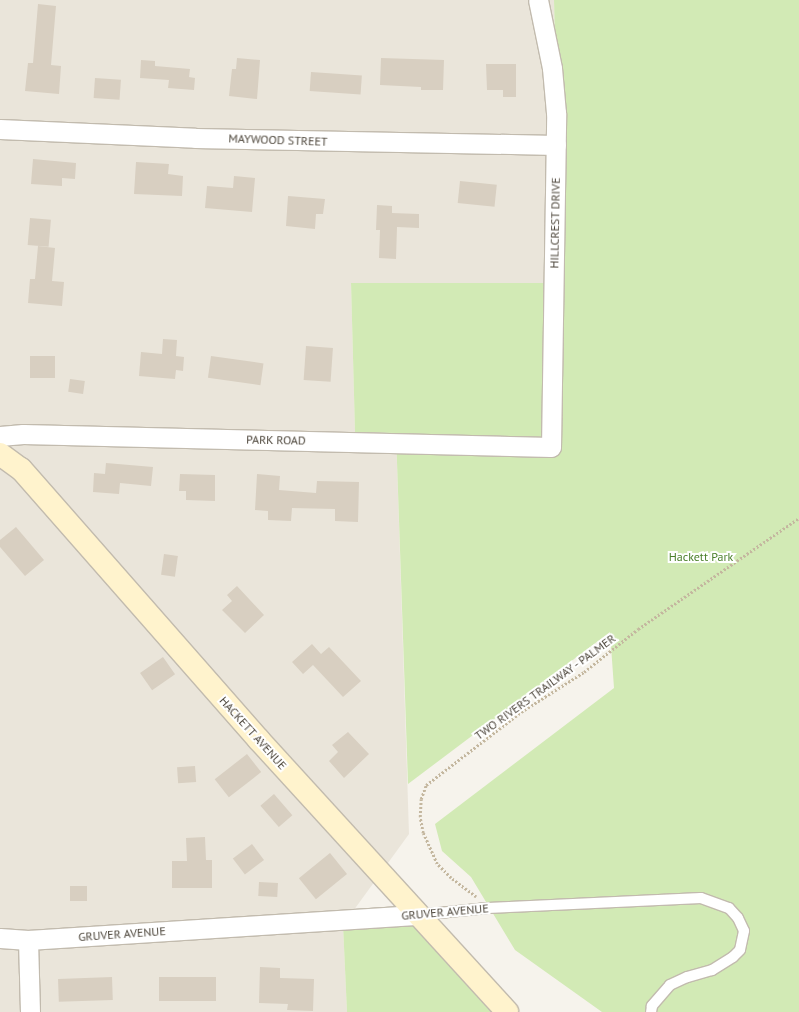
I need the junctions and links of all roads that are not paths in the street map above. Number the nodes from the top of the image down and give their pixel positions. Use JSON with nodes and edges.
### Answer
{"nodes":[{"id":1,"x":538,"y":0,"type":"edge"},
{"id":2,"x":0,"y":129,"type":"edge"},
{"id":3,"x":556,"y":145,"type":"junction"},
{"id":4,"x":0,"y":436,"type":"edge"},
{"id":5,"x":551,"y":447,"type":"joint"},
{"id":6,"x":0,"y":454,"type":"edge"},
{"id":7,"x":419,"y":915,"type":"junction"},
{"id":8,"x":0,"y":938,"type":"edge"},
{"id":9,"x":28,"y":940,"type":"junction"},
{"id":10,"x":30,"y":1012,"type":"edge"},
{"id":11,"x":507,"y":1012,"type":"edge"},
{"id":12,"x":651,"y":1012,"type":"edge"}],
"edges":[{"from":1,"to":3,"type":"street","name":"HILLCREST DRIVE"},
{"from":2,"to":3,"type":"street","name":"MAYWOOD STREET"},
{"from":3,"to":5,"type":"street","name":"HILLCREST DRIVE"},
{"from":4,"to":5,"type":"street","name":"PARK ROAD"},
{"from":6,"to":7,"type":"main road","name":"HACKETT AVENUE"},
{"from":7,"to":9,"type":"street","name":"GRUVER AVENUE"},
{"from":7,"to":11,"type":"main road","name":"HACKETT AVENUE"},
{"from":7,"to":12,"type":"lane","name":"GRUVER AVENUE"},
{"from":8,"to":9,"type":"street","name":"GRUVER AVENUE"},
{"from":9,"to":10,"type":"street"}]}
